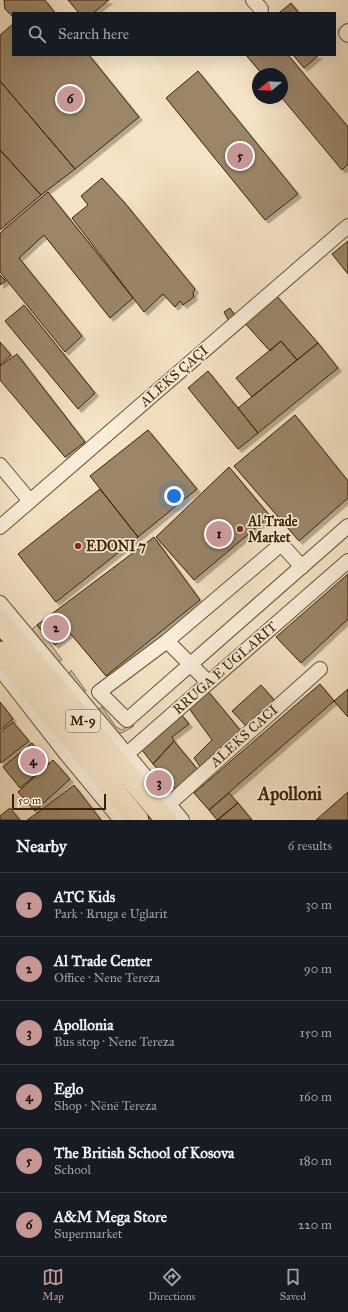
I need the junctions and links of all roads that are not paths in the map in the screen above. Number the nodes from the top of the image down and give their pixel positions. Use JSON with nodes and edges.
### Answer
{"nodes":[{"id":1,"x":348,"y":31,"type":"edge"},
{"id":2,"x":348,"y":35,"type":"edge"},
{"id":3,"x":348,"y":226,"type":"edge"},
{"id":4,"x":0,"y":465,"type":"edge"},
{"id":5,"x":30,"y":501,"type":"junction"},
{"id":6,"x":348,"y":526,"type":"edge"},
{"id":7,"x":0,"y":527,"type":"edge"},
{"id":8,"x":348,"y":561,"type":"edge"},
{"id":9,"x":302,"y":567,"type":"junction"},
{"id":10,"x":0,"y":603,"type":"edge"},
{"id":11,"x":0,"y":622,"type":"edge"},
{"id":12,"x":167,"y":641,"type":"junction"},
{"id":13,"x":0,"y":652,"type":"edge"},
{"id":14,"x":191,"y":665,"type":"junction"},
{"id":15,"x":0,"y":669,"type":"edge"},
{"id":16,"x":320,"y":669,"type":"dead end"},
{"id":17,"x":208,"y":682,"type":"junction"},
{"id":18,"x":99,"y":692,"type":"junction"},
{"id":19,"x":84,"y":704,"type":"junction"},
{"id":20,"x":115,"y":763,"type":"junction"},
{"id":21,"x":167,"y":812,"type":"edge"},
{"id":22,"x":121,"y":820,"type":"edge"},
{"id":23,"x":138,"y":820,"type":"edge"},
{"id":24,"x":182,"y":820,"type":"edge"}],
"edges":[{"from":1,"to":2,"type":"street"},
{"from":3,"to":5,"type":"street","name":"ALEKS ÇAÇI"},
{"from":4,"to":5,"type":"street"},
{"from":5,"to":7,"type":"street","name":"ALEKS ÇAÇI"},
{"from":6,"to":9,"type":"street"},
{"from":8,"to":17,"type":"street","name":"RRUGA E UGLARIT"},
{"from":9,"to":12,"type":"street"},
{"from":9,"to":14,"type":"street"},
{"from":10,"to":19,"type":"street"},
{"from":11,"to":20,"type":"highway","number":"M-9"},
{"from":12,"to":14,"type":"street"},
{"from":12,"to":18,"type":"street"},
{"from":13,"to":20,"type":"highway","number":"M-9"},
{"from":14,"to":17,"type":"street"},
{"from":14,"to":18,"type":"street"},
{"from":15,"to":22,"type":"street"},
{"from":16,"to":21,"type":"street","name":"ALEKS CACI"},
{"from":17,"to":20,"type":"street","name":"RRUGA E UGLARIT"},
{"from":18,"to":19,"type":"street"},
{"from":19,"to":20,"type":"street"},
{"from":20,"to":21,"type":"highway","number":"M-9"},
{"from":20,"to":23,"type":"highway","number":"M-9"},
{"from":21,"to":24,"type":"street"}]}
